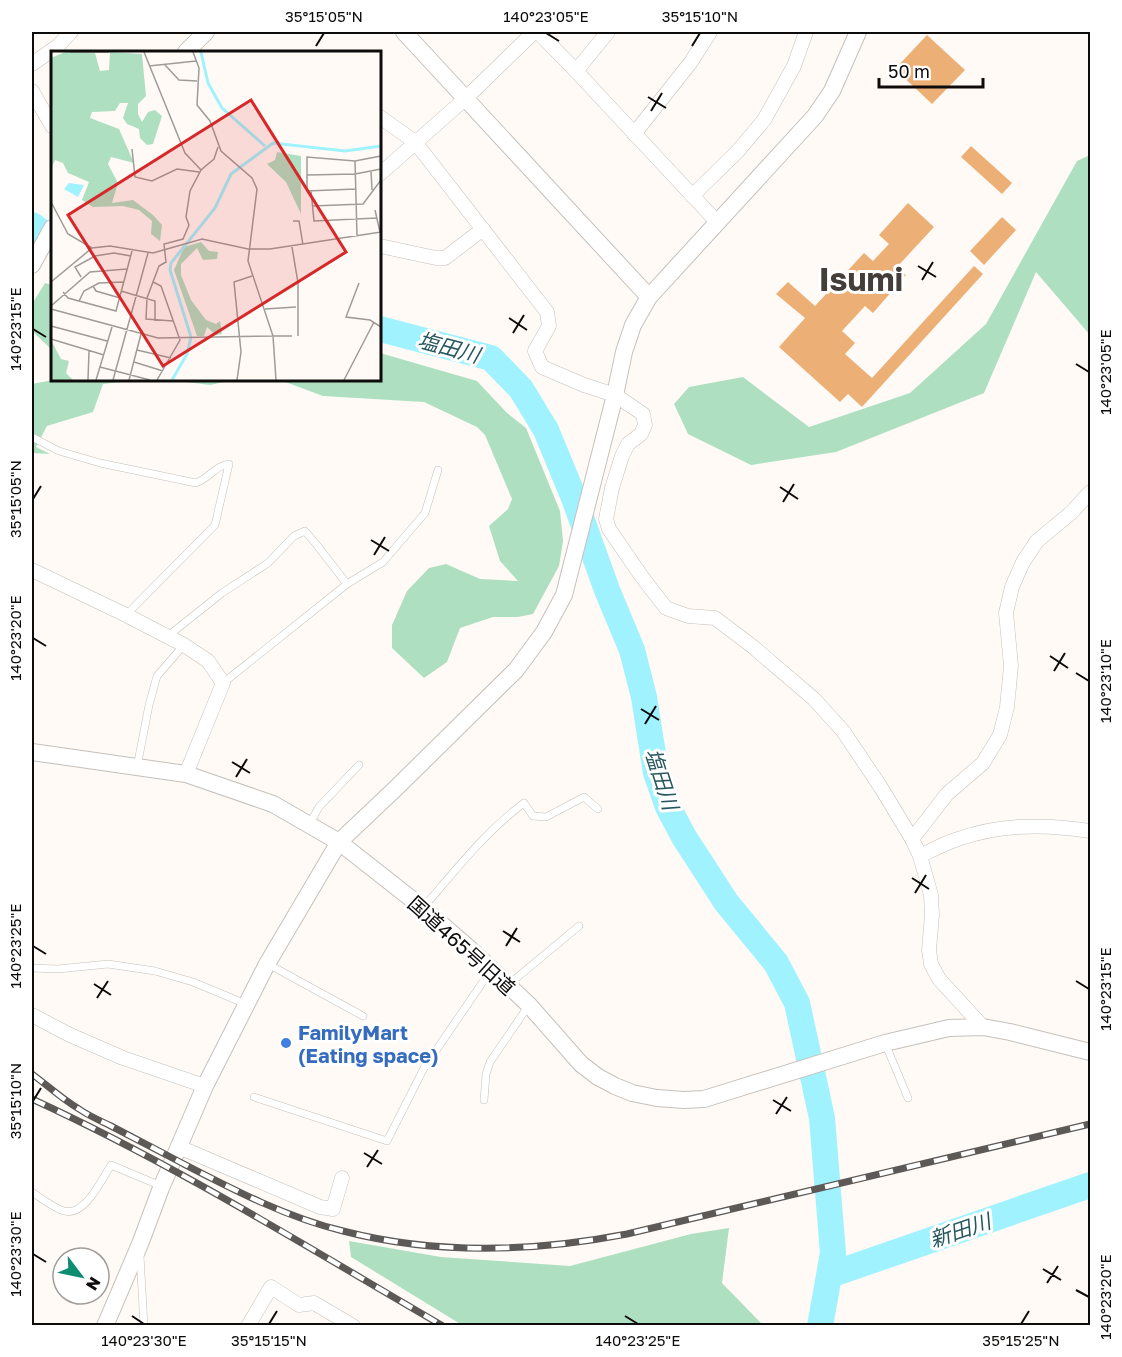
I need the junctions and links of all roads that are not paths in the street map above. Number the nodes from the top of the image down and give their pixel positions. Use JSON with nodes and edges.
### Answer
{"nodes":[{"id":1,"x":71,"y":32,"type":"edge"},
{"id":2,"x":206,"y":32,"type":"edge"},
{"id":3,"x":404,"y":32,"type":"edge"},
{"id":4,"x":536,"y":32,"type":"edge"},
{"id":5,"x":608,"y":32,"type":"edge"},
{"id":6,"x":710,"y":32,"type":"edge"},
{"id":7,"x":806,"y":32,"type":"edge"},
{"id":8,"x":858,"y":32,"type":"edge"},
{"id":9,"x":187,"y":51,"type":"edge"},
{"id":10,"x":32,"y":64,"type":"edge"},
{"id":11,"x":576,"y":70,"type":"junction"},
{"id":12,"x":32,"y":91,"type":"edge"},
{"id":13,"x":466,"y":98,"type":"junction"},
{"id":14,"x":381,"y":118,"type":"edge"},
{"id":15,"x":51,"y":124,"type":"edge"},
{"id":16,"x":634,"y":134,"type":"junction"},
{"id":17,"x":415,"y":142,"type":"junction"},
{"id":18,"x":381,"y":173,"type":"edge"},
{"id":19,"x":692,"y":196,"type":"junction"},
{"id":20,"x":717,"y":222,"type":"junction"},
{"id":21,"x":483,"y":229,"type":"junction"},
{"id":22,"x":51,"y":230,"type":"edge"},
{"id":23,"x":381,"y":246,"type":"edge"},
{"id":24,"x":32,"y":265,"type":"edge"},
{"id":25,"x":649,"y":297,"type":"junction"},
{"id":26,"x":615,"y":395,"type":"junction"},
{"id":27,"x":32,"y":437,"type":"edge"},
{"id":28,"x":438,"y":470,"type":"dead end"},
{"id":29,"x":1090,"y":492,"type":"edge"},
{"id":30,"x":32,"y":570,"type":"edge"},
{"id":31,"x":347,"y":584,"type":"junction"},
{"id":32,"x":126,"y":615,"type":"junction"},
{"id":33,"x":168,"y":636,"type":"junction"},
{"id":34,"x":184,"y":645,"type":"junction"},
{"id":35,"x":223,"y":683,"type":"junction"},
{"id":36,"x":32,"y":752,"type":"edge"},
{"id":37,"x":359,"y":765,"type":"dead end"},
{"id":38,"x":137,"y":767,"type":"junction"},
{"id":39,"x":186,"y":774,"type":"junction"},
{"id":40,"x":598,"y":809,"type":"dead end"},
{"id":41,"x":309,"y":825,"type":"junction"},
{"id":42,"x":1090,"y":831,"type":"edge"},
{"id":43,"x":912,"y":838,"type":"junction"},
{"id":44,"x":339,"y":842,"type":"junction"},
{"id":45,"x":920,"y":856,"type":"junction"},
{"id":46,"x":423,"y":908,"type":"junction"},
{"id":47,"x":579,"y":926,"type":"dead end"},
{"id":48,"x":267,"y":964,"type":"junction"},
{"id":49,"x":32,"y":968,"type":"edge"},
{"id":50,"x":492,"y":970,"type":"junction"},
{"id":51,"x":508,"y":985,"type":"junction"},
{"id":52,"x":246,"y":1004,"type":"junction"},
{"id":53,"x":529,"y":1005,"type":"junction"},
{"id":54,"x":32,"y":1015,"type":"edge"},
{"id":55,"x":363,"y":1016,"type":"dead end"},
{"id":56,"x":983,"y":1027,"type":"junction"},
{"id":57,"x":885,"y":1043,"type":"junction"},
{"id":58,"x":1090,"y":1052,"type":"edge"},
{"id":59,"x":205,"y":1086,"type":"junction"},
{"id":60,"x":254,"y":1097,"type":"dead end"},
{"id":61,"x":908,"y":1098,"type":"dead end"},
{"id":62,"x":484,"y":1100,"type":"dead end"},
{"id":63,"x":179,"y":1147,"type":"junction"},
{"id":64,"x":342,"y":1178,"type":"dead end"},
{"id":65,"x":154,"y":1183,"type":"dead end"},
{"id":66,"x":32,"y":1192,"type":"edge"},
{"id":67,"x":140,"y":1244,"type":"junction"},
{"id":68,"x":105,"y":1326,"type":"edge"},
{"id":69,"x":144,"y":1326,"type":"edge"},
{"id":70,"x":248,"y":1326,"type":"edge"},
{"id":71,"x":353,"y":1326,"type":"edge"}],
"edges":[{"from":1,"to":10,"type":"street"},
{"from":2,"to":9,"type":"street"},
{"from":3,"to":13,"type":"street"},
{"from":4,"to":11,"type":"street"},
{"from":4,"to":13,"type":"street"},
{"from":5,"to":11,"type":"street"},
{"from":6,"to":16,"type":"street"},
{"from":7,"to":19,"type":"street"},
{"from":8,"to":20,"type":"street"},
{"from":11,"to":16,"type":"street"},
{"from":12,"to":15,"type":"street"},
{"from":13,"to":17,"type":"street"},
{"from":13,"to":25,"type":"street"},
{"from":14,"to":17,"type":"street"},
{"from":16,"to":19,"type":"street"},
{"from":17,"to":18,"type":"street"},
{"from":17,"to":21,"type":"street"},
{"from":19,"to":20,"type":"street"},
{"from":20,"to":25,"type":"street"},
{"from":21,"to":23,"type":"street"},
{"from":21,"to":26,"type":"street"},
{"from":22,"to":24,"type":"street"},
{"from":25,"to":26,"type":"street"},
{"from":26,"to":43,"type":"street"},
{"from":26,"to":44,"type":"street"},
{"from":27,"to":32,"type":"lane"},
{"from":28,"to":31,"type":"lane"},
{"from":29,"to":43,"type":"street"},
{"from":30,"to":32,"type":"street"},
{"from":31,"to":33,"type":"lane"},
{"from":31,"to":35,"type":"lane"},
{"from":32,"to":33,"type":"street"},
{"from":33,"to":34,"type":"street"},
{"from":34,"to":35,"type":"street"},
{"from":34,"to":38,"type":"lane"},
{"from":35,"to":39,"type":"street"},
{"from":36,"to":38,"type":"street","name":"国道465号旧道"},
{"from":37,"to":41,"type":"lane"},
{"from":38,"to":39,"type":"street","name":"国道465号旧道"},
{"from":39,"to":41,"type":"street","name":"国道465号旧道"},
{"from":40,"to":46,"type":"lane"},
{"from":41,"to":44,"type":"street","name":"国道465号旧道"},
{"from":42,"to":45,"type":"street"},
{"from":43,"to":45,"type":"street"},
{"from":44,"to":46,"type":"street","name":"国道465号旧道"},
{"from":44,"to":48,"type":"street"},
{"from":45,"to":56,"type":"street"},
{"from":46,"to":50,"type":"street","name":"国道465号旧道"},
{"from":47,"to":51,"type":"lane"},
{"from":48,"to":52,"type":"street"},
{"from":48,"to":55,"type":"lane"},
{"from":49,"to":52,"type":"lane"},
{"from":50,"to":51,"type":"street","name":"国道465号旧道"},
{"from":50,"to":60,"type":"lane"},
{"from":51,"to":53,"type":"street","name":"国道465号旧道"},
{"from":52,"to":59,"type":"street"},
{"from":53,"to":57,"type":"street","name":"国道465号旧道"},
{"from":53,"to":62,"type":"lane"},
{"from":54,"to":59,"type":"street"},
{"from":56,"to":57,"type":"street","name":"国道465号旧道"},
{"from":56,"to":58,"type":"street","name":"国道465号旧道"},
{"from":57,"to":61,"type":"lane"},
{"from":59,"to":63,"type":"street"},
{"from":63,"to":64,"type":"street"},
{"from":63,"to":67,"type":"street"},
{"from":65,"to":66,"type":"lane"},
{"from":67,"to":68,"type":"street"},
{"from":67,"to":69,"type":"lane"},
{"from":70,"to":71,"type":"street"}]}
